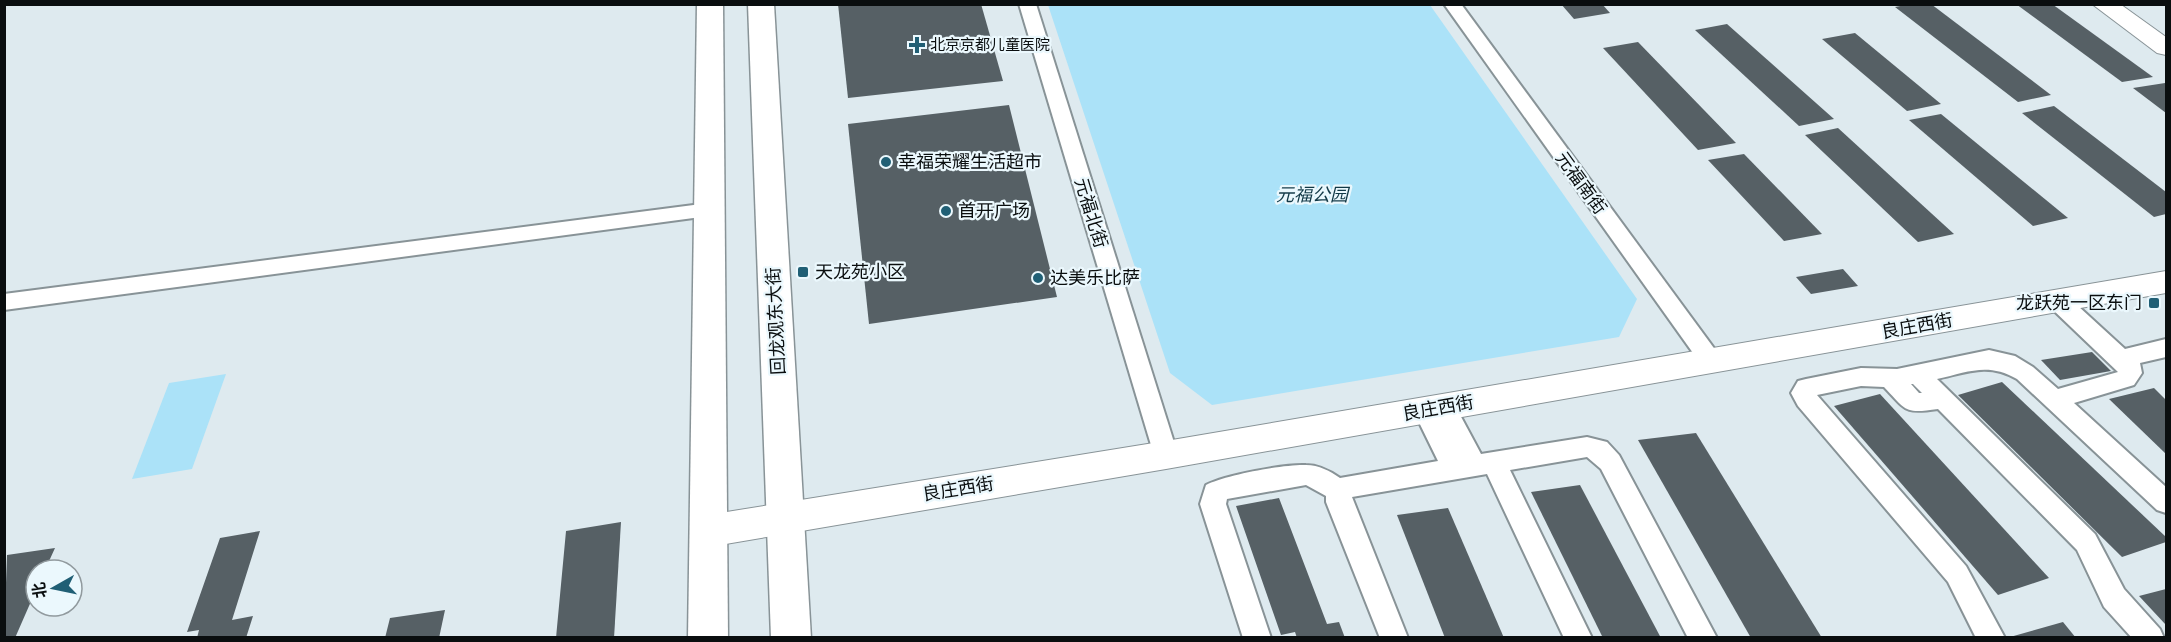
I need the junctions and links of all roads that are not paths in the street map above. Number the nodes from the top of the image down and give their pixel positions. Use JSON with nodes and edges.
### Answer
{"nodes":[{"id":1,"x":710,"y":4,"type":"edge"},
{"id":2,"x":761,"y":4,"type":"edge"},
{"id":3,"x":1027,"y":4,"type":"edge"},
{"id":4,"x":1452,"y":4,"type":"edge"},
{"id":5,"x":2104,"y":4,"type":"edge"},
{"id":6,"x":2166,"y":48,"type":"edge"},
{"id":7,"x":709,"y":210,"type":"junction"},
{"id":8,"x":2166,"y":282,"type":"edge"},
{"id":9,"x":2063,"y":300,"type":"junction"},
{"id":10,"x":4,"y":302,"type":"edge"},
{"id":11,"x":2164,"y":352,"type":"edge"},
{"id":12,"x":1711,"y":361,"type":"junction"},
{"id":13,"x":2130,"y":361,"type":"junction"},
{"id":14,"x":1918,"y":374,"type":"junction"},
{"id":15,"x":1890,"y":378,"type":"junction"},
{"id":16,"x":1943,"y":399,"type":"junction"},
{"id":17,"x":2054,"y":399,"type":"junction"},
{"id":18,"x":1435,"y":409,"type":"junction"},
{"id":19,"x":1166,"y":455,"type":"junction"},
{"id":20,"x":1474,"y":466,"type":"junction"},
{"id":21,"x":1340,"y":491,"type":"junction"},
{"id":22,"x":2166,"y":502,"type":"edge"},
{"id":23,"x":785,"y":518,"type":"junction"},
{"id":24,"x":708,"y":531,"type":"junction"},
{"id":25,"x":708,"y":638,"type":"edge"},
{"id":26,"x":791,"y":638,"type":"edge"},
{"id":27,"x":1257,"y":638,"type":"edge"},
{"id":28,"x":1394,"y":638,"type":"edge"},
{"id":29,"x":1578,"y":638,"type":"edge"},
{"id":30,"x":1703,"y":638,"type":"edge"},
{"id":31,"x":1991,"y":638,"type":"edge"},
{"id":32,"x":2150,"y":638,"type":"edge"}],
"edges":[{"from":1,"to":7,"type":"main road"},
{"from":2,"to":23,"type":"main road","name":"回龙观东大街"},
{"from":3,"to":19,"type":"street","name":"元福北街"},
{"from":4,"to":12,"type":"street","name":"元福南街"},
{"from":5,"to":6,"type":"street"},
{"from":7,"to":10,"type":"street"},
{"from":7,"to":24,"type":"main road"},
{"from":8,"to":9,"type":"street","name":"良庄西街"},
{"from":9,"to":12,"type":"street","name":"良庄西街"},
{"from":9,"to":13,"type":"street"},
{"from":11,"to":13,"type":"street"},
{"from":12,"to":18,"type":"street","name":"良庄西街"},
{"from":13,"to":17,"type":"street"},
{"from":14,"to":15,"type":"street"},
{"from":14,"to":16,"type":"street"},
{"from":14,"to":17,"type":"street"},
{"from":15,"to":16,"type":"street"},
{"from":15,"to":31,"type":"street"},
{"from":16,"to":32,"type":"street"},
{"from":17,"to":22,"type":"street"},
{"from":18,"to":19,"type":"street","name":"良庄西街"},
{"from":18,"to":20,"type":"street"},
{"from":19,"to":23,"type":"street","name":"良庄西街"},
{"from":20,"to":21,"type":"street"},
{"from":20,"to":29,"type":"street"},
{"from":20,"to":30,"type":"street"},
{"from":21,"to":27,"type":"street"},
{"from":21,"to":28,"type":"street"},
{"from":23,"to":24,"type":"street","name":"良庄西街"},
{"from":23,"to":26,"type":"main road","name":"回龙观东大街"},
{"from":24,"to":25,"type":"main road"}]}
